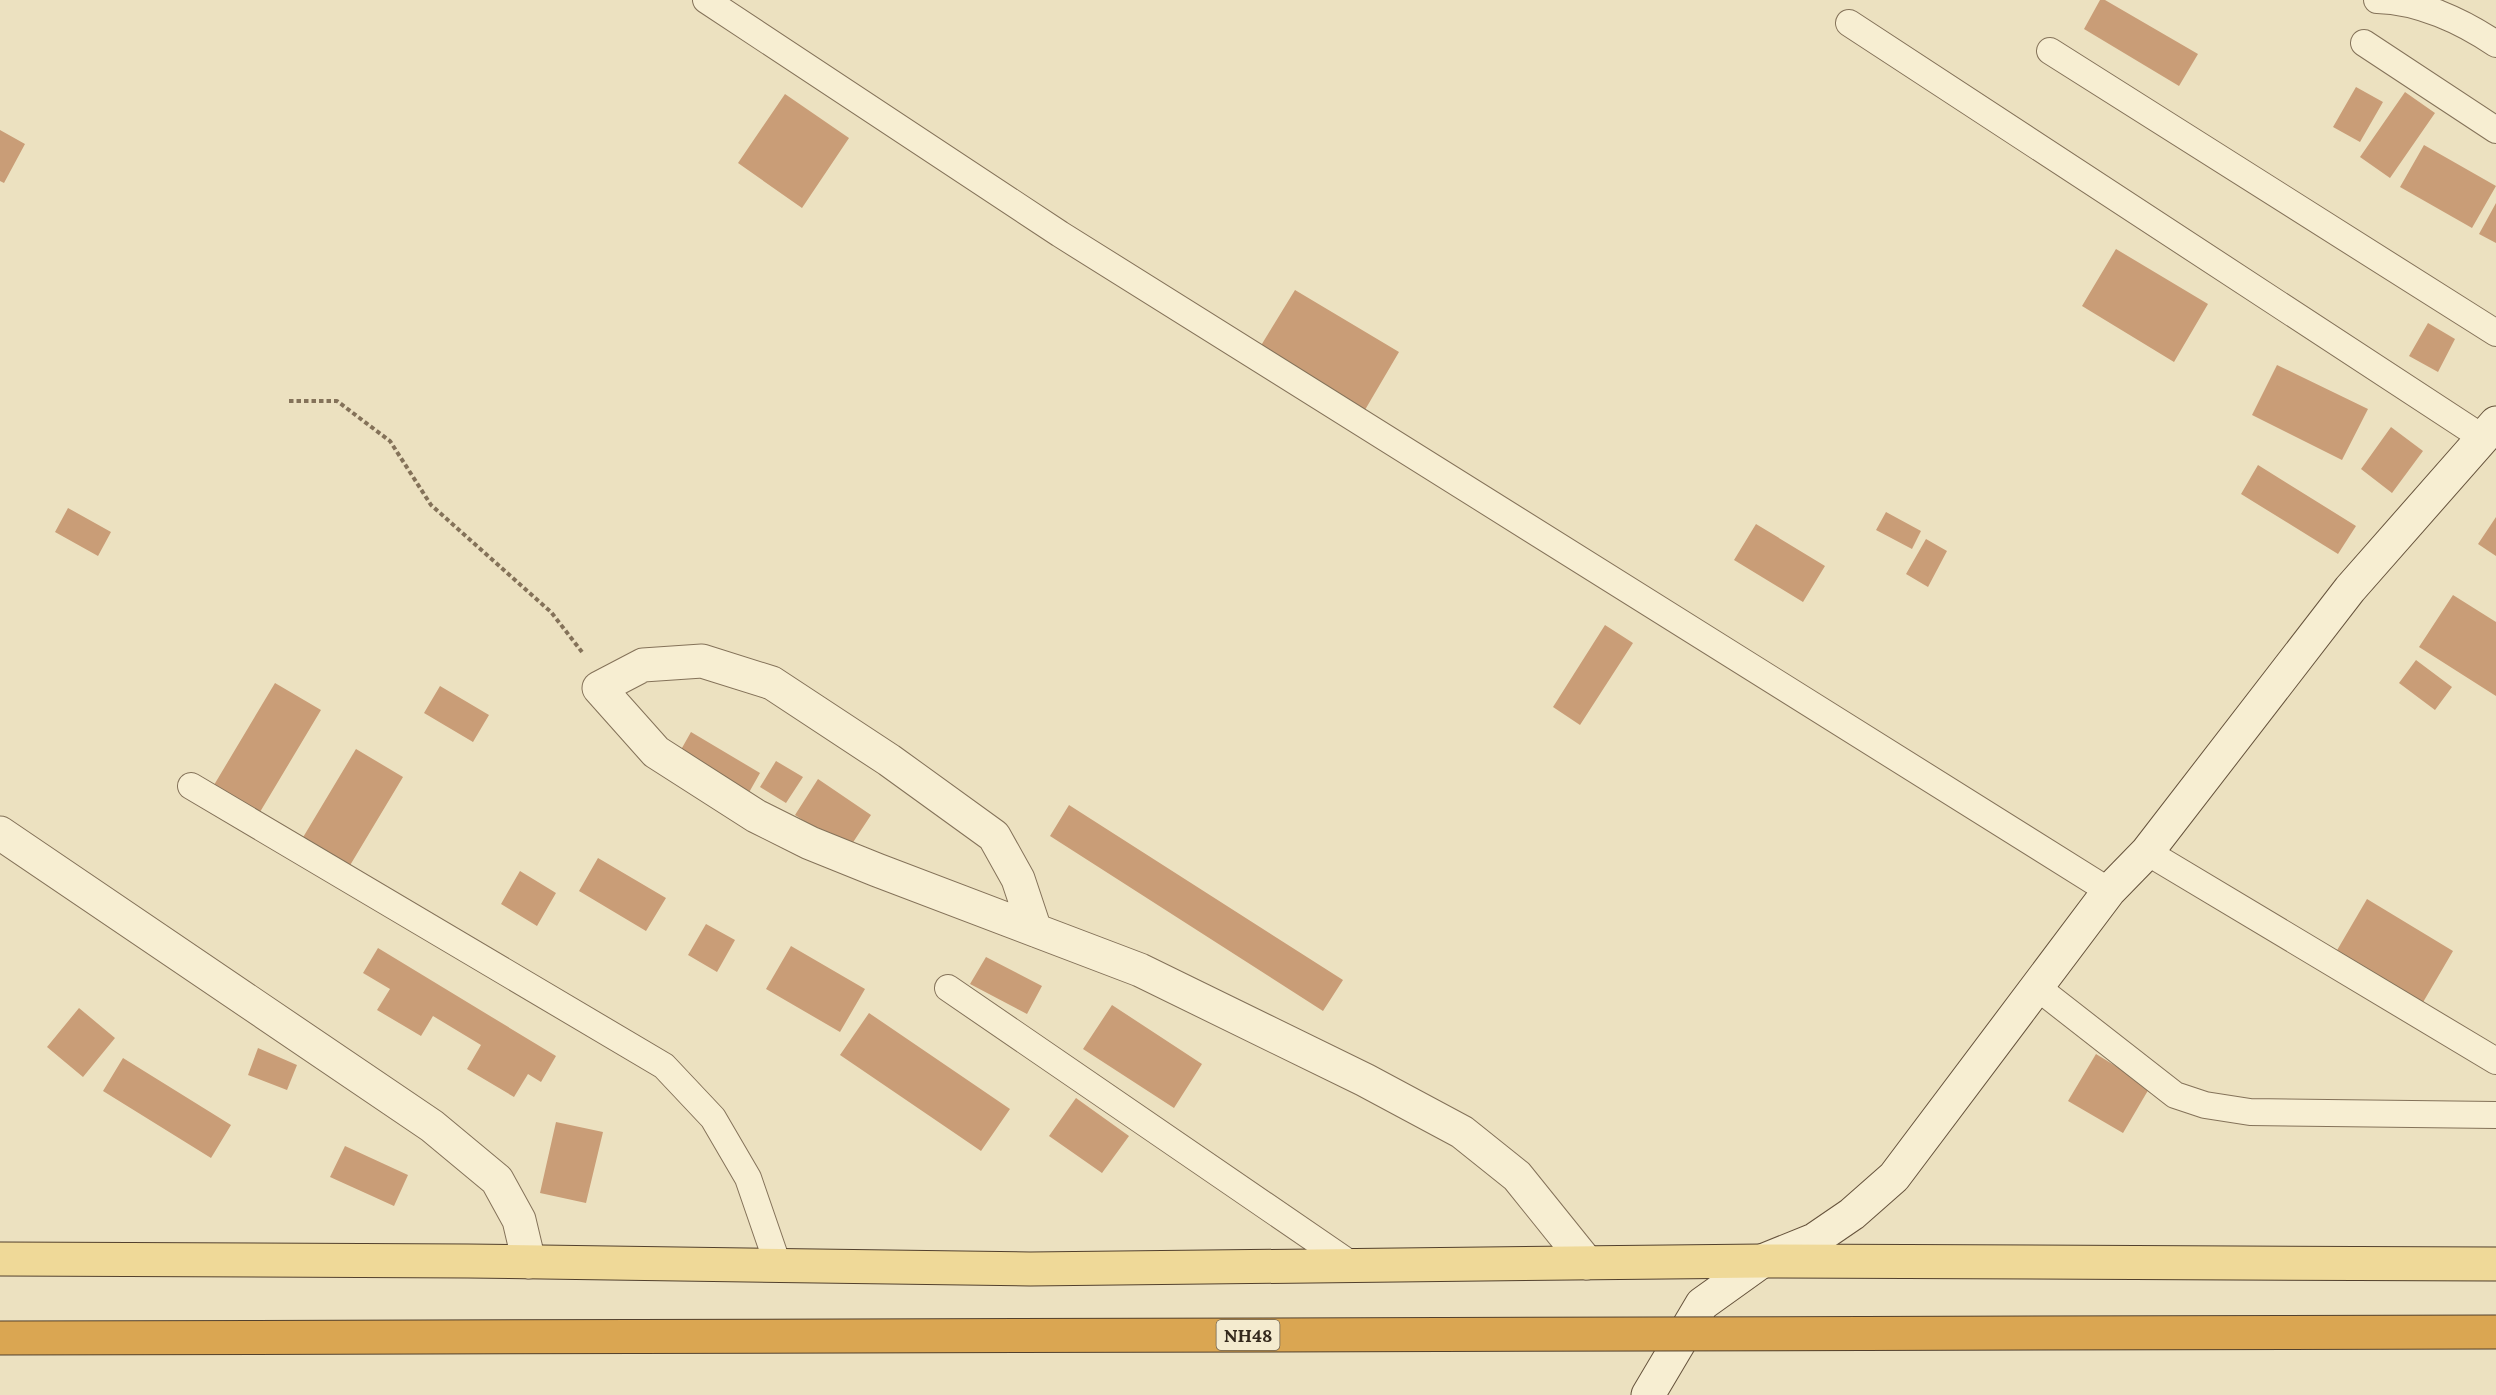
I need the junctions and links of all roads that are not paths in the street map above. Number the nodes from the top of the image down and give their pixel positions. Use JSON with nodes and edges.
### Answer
{"nodes":[{"id":1,"x":706,"y":0,"type":"edge"},
{"id":2,"x":2377,"y":0,"type":"edge"},
{"id":3,"x":1849,"y":23,"type":"dead end"},
{"id":4,"x":2364,"y":43,"type":"dead end"},
{"id":5,"x":2496,"y":44,"type":"edge"},
{"id":6,"x":2050,"y":51,"type":"dead end"},
{"id":7,"x":2496,"y":130,"type":"edge"},
{"id":8,"x":2496,"y":333,"type":"edge"},
{"id":9,"x":2489,"y":431,"type":"edge"},
{"id":10,"x":191,"y":786,"type":"dead end"},
{"id":11,"x":0,"y":833,"type":"edge"},
{"id":12,"x":2147,"y":852,"type":"junction"},
{"id":13,"x":2109,"y":891,"type":"junction"},
{"id":14,"x":1035,"y":930,"type":"junction"},
{"id":15,"x":948,"y":988,"type":"dead end"},
{"id":16,"x":2038,"y":988,"type":"junction"},
{"id":17,"x":2496,"y":1061,"type":"edge"},
{"id":18,"x":2496,"y":1115,"type":"edge"},
{"id":19,"x":0,"y":1259,"type":"edge"},
{"id":20,"x":1762,"y":1261,"type":"junction"},
{"id":21,"x":529,"y":1262,"type":"junction"},
{"id":22,"x":1587,"y":1263,"type":"junction"},
{"id":23,"x":2496,"y":1264,"type":"edge"},
{"id":24,"x":778,"y":1265,"type":"junction"},
{"id":25,"x":1352,"y":1265,"type":"junction"},
{"id":26,"x":2496,"y":1332,"type":"edge"},
{"id":27,"x":0,"y":1338,"type":"edge"},
{"id":28,"x":1648,"y":1395,"type":"edge"}],
"edges":[{"from":1,"to":13,"type":"lane"},
{"from":2,"to":5,"type":"lane"},
{"from":3,"to":9,"type":"lane"},
{"from":4,"to":7,"type":"lane"},
{"from":6,"to":8,"type":"lane"},
{"from":9,"to":12,"type":"street"},
{"from":10,"to":24,"type":"lane"},
{"from":11,"to":21,"type":"street"},
{"from":12,"to":13,"type":"street"},
{"from":12,"to":17,"type":"lane"},
{"from":13,"to":16,"type":"street"},
{"from":14,"to":14,"type":"street"},
{"from":14,"to":22,"type":"street"},
{"from":15,"to":25,"type":"lane"},
{"from":16,"to":18,"type":"lane"},
{"from":16,"to":20,"type":"street"},
{"from":19,"to":21,"type":"main road"},
{"from":20,"to":22,"type":"main road"},
{"from":20,"to":23,"type":"main road"},
{"from":20,"to":28,"type":"street"},
{"from":21,"to":24,"type":"main road"},
{"from":22,"to":25,"type":"main road"},
{"from":24,"to":25,"type":"main road"},
{"from":26,"to":27,"type":"highway","number":"NH48","bridge":true}]}
